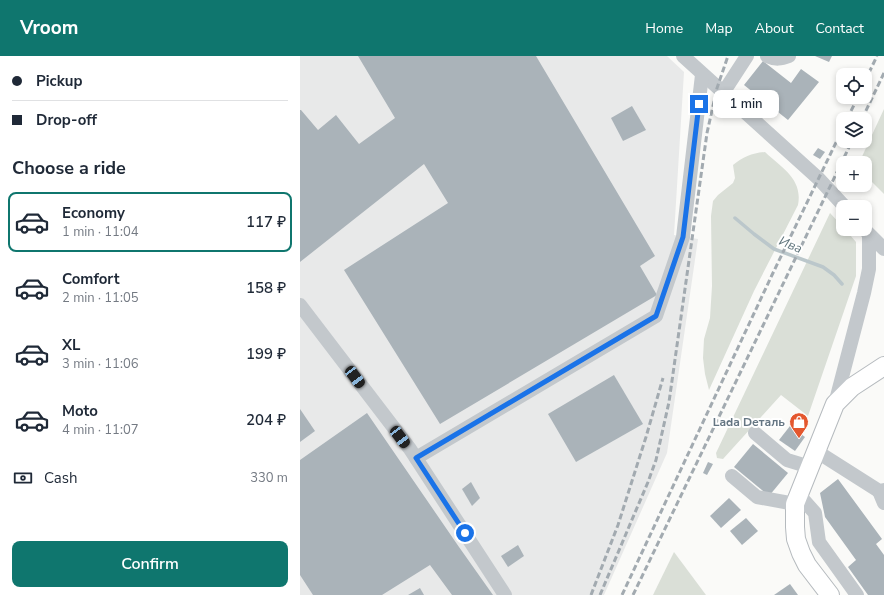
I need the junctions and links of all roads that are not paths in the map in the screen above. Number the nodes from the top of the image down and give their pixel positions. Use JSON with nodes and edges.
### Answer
{"nodes":[{"id":1,"x":683,"y":56,"type":"edge"},
{"id":2,"x":747,"y":56,"type":"edge"},
{"id":3,"x":767,"y":56,"type":"edge"},
{"id":4,"x":789,"y":56,"type":"edge"},
{"id":5,"x":702,"y":75,"type":"junction"},
{"id":6,"x":722,"y":93,"type":"junction"},
{"id":7,"x":838,"y":200,"type":"edge"},
{"id":8,"x":866,"y":236,"type":"edge"},
{"id":9,"x":870,"y":236,"type":"edge"},
{"id":10,"x":884,"y":249,"type":"edge"},
{"id":11,"x":300,"y":305,"type":"edge"},
{"id":12,"x":884,"y":366,"type":"edge"},
{"id":13,"x":835,"y":404,"type":"junction"},
{"id":14,"x":755,"y":433,"type":"dead end"},
{"id":15,"x":416,"y":458,"type":"junction"},
{"id":16,"x":813,"y":459,"type":"junction"},
{"id":17,"x":732,"y":476,"type":"dead end"},
{"id":18,"x":882,"y":495,"type":"edge"},
{"id":19,"x":797,"y":500,"type":"junction"},
{"id":20,"x":505,"y":595,"type":"edge"},
{"id":21,"x":830,"y":595,"type":"edge"},
{"id":22,"x":857,"y":595,"type":"edge"}],
"edges":[{"from":1,"to":5,"type":"street"},
{"from":2,"to":6,"type":"street"},
{"from":3,"to":4,"type":"street"},
{"from":5,"to":6,"type":"street"},
{"from":5,"to":15,"type":"street"},
{"from":6,"to":7,"type":"street"},
{"from":8,"to":13,"type":"street"},
{"from":9,"to":10,"type":"street"},
{"from":11,"to":15,"type":"street"},
{"from":12,"to":13,"type":"main road"},
{"from":13,"to":16,"type":"main road"},
{"from":14,"to":16,"type":"street"},
{"from":15,"to":20,"type":"street"},
{"from":16,"to":18,"type":"street"},
{"from":16,"to":19,"type":"main road"},
{"from":17,"to":19,"type":"street"},
{"from":19,"to":21,"type":"main road"},
{"from":19,"to":22,"type":"street"}]}
